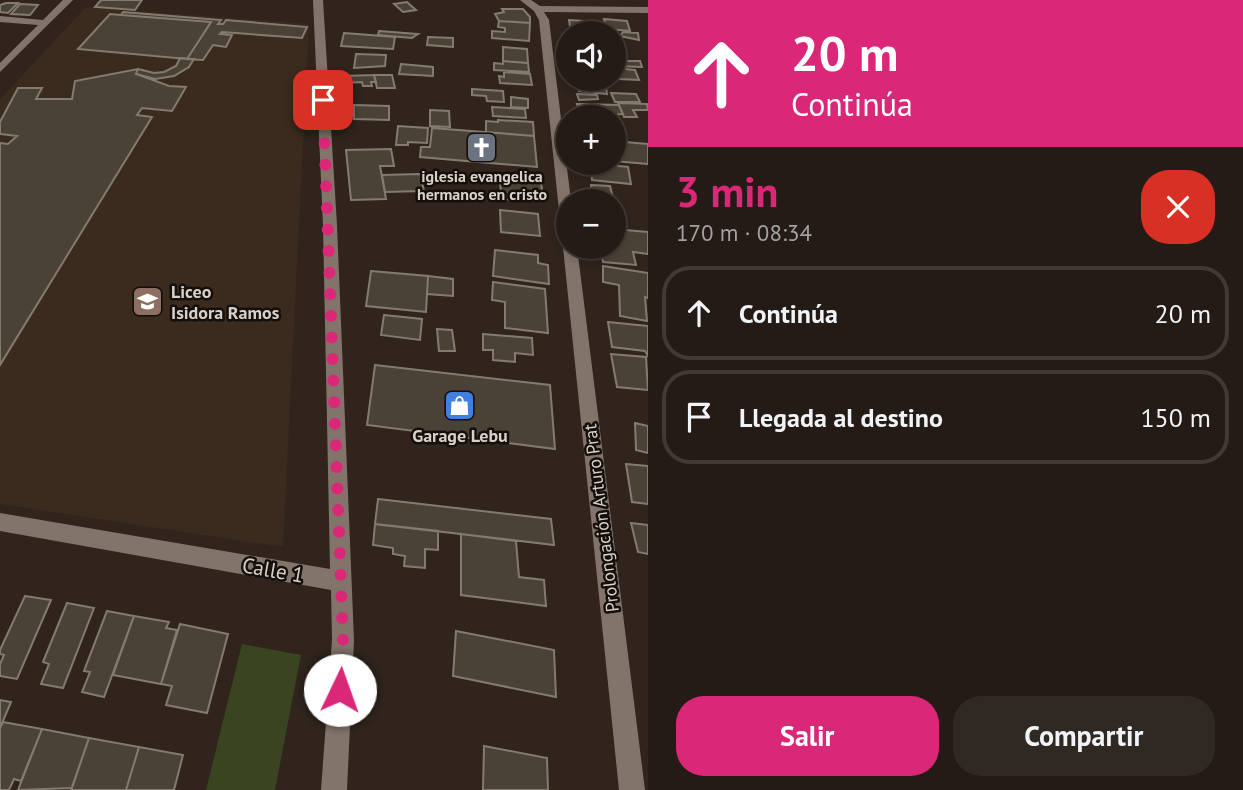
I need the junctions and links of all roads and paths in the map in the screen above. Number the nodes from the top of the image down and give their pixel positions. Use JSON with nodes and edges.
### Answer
{"nodes":[{"id":1,"x":68,"y":0,"type":"edge"},
{"id":2,"x":318,"y":0,"type":"edge"},
{"id":3,"x":525,"y":0,"type":"edge"},
{"id":4,"x":635,"y":0,"type":"edge"},
{"id":5,"x":538,"y":9,"type":"junction"},
{"id":6,"x":648,"y":9,"type":"edge"},
{"id":7,"x":0,"y":19,"type":"edge"},
{"id":8,"x":45,"y":23,"type":"junction"},
{"id":9,"x":0,"y":69,"type":"edge"},
{"id":10,"x":563,"y":189,"type":"edge"},
{"id":11,"x":571,"y":259,"type":"edge"},
{"id":12,"x":0,"y":522,"type":"edge"},
{"id":13,"x":340,"y":581,"type":"junction"},
{"id":14,"x":334,"y":790,"type":"edge"},
{"id":15,"x":632,"y":790,"type":"edge"}],
"edges":[{"from":1,"to":8,"type":"street"},
{"from":2,"to":13,"type":"street"},
{"from":3,"to":5,"type":"street"},
{"from":4,"to":6,"type":"street"},
{"from":5,"to":6,"type":"street"},
{"from":5,"to":10,"type":"street"},
{"from":7,"to":8,"type":"street"},
{"from":8,"to":9,"type":"street"},
{"from":11,"to":15,"type":"street","name":"Prolongación Arturo Prat"},
{"from":12,"to":13,"type":"street","name":"Calle 1"},
{"from":13,"to":14,"type":"street"}]}
